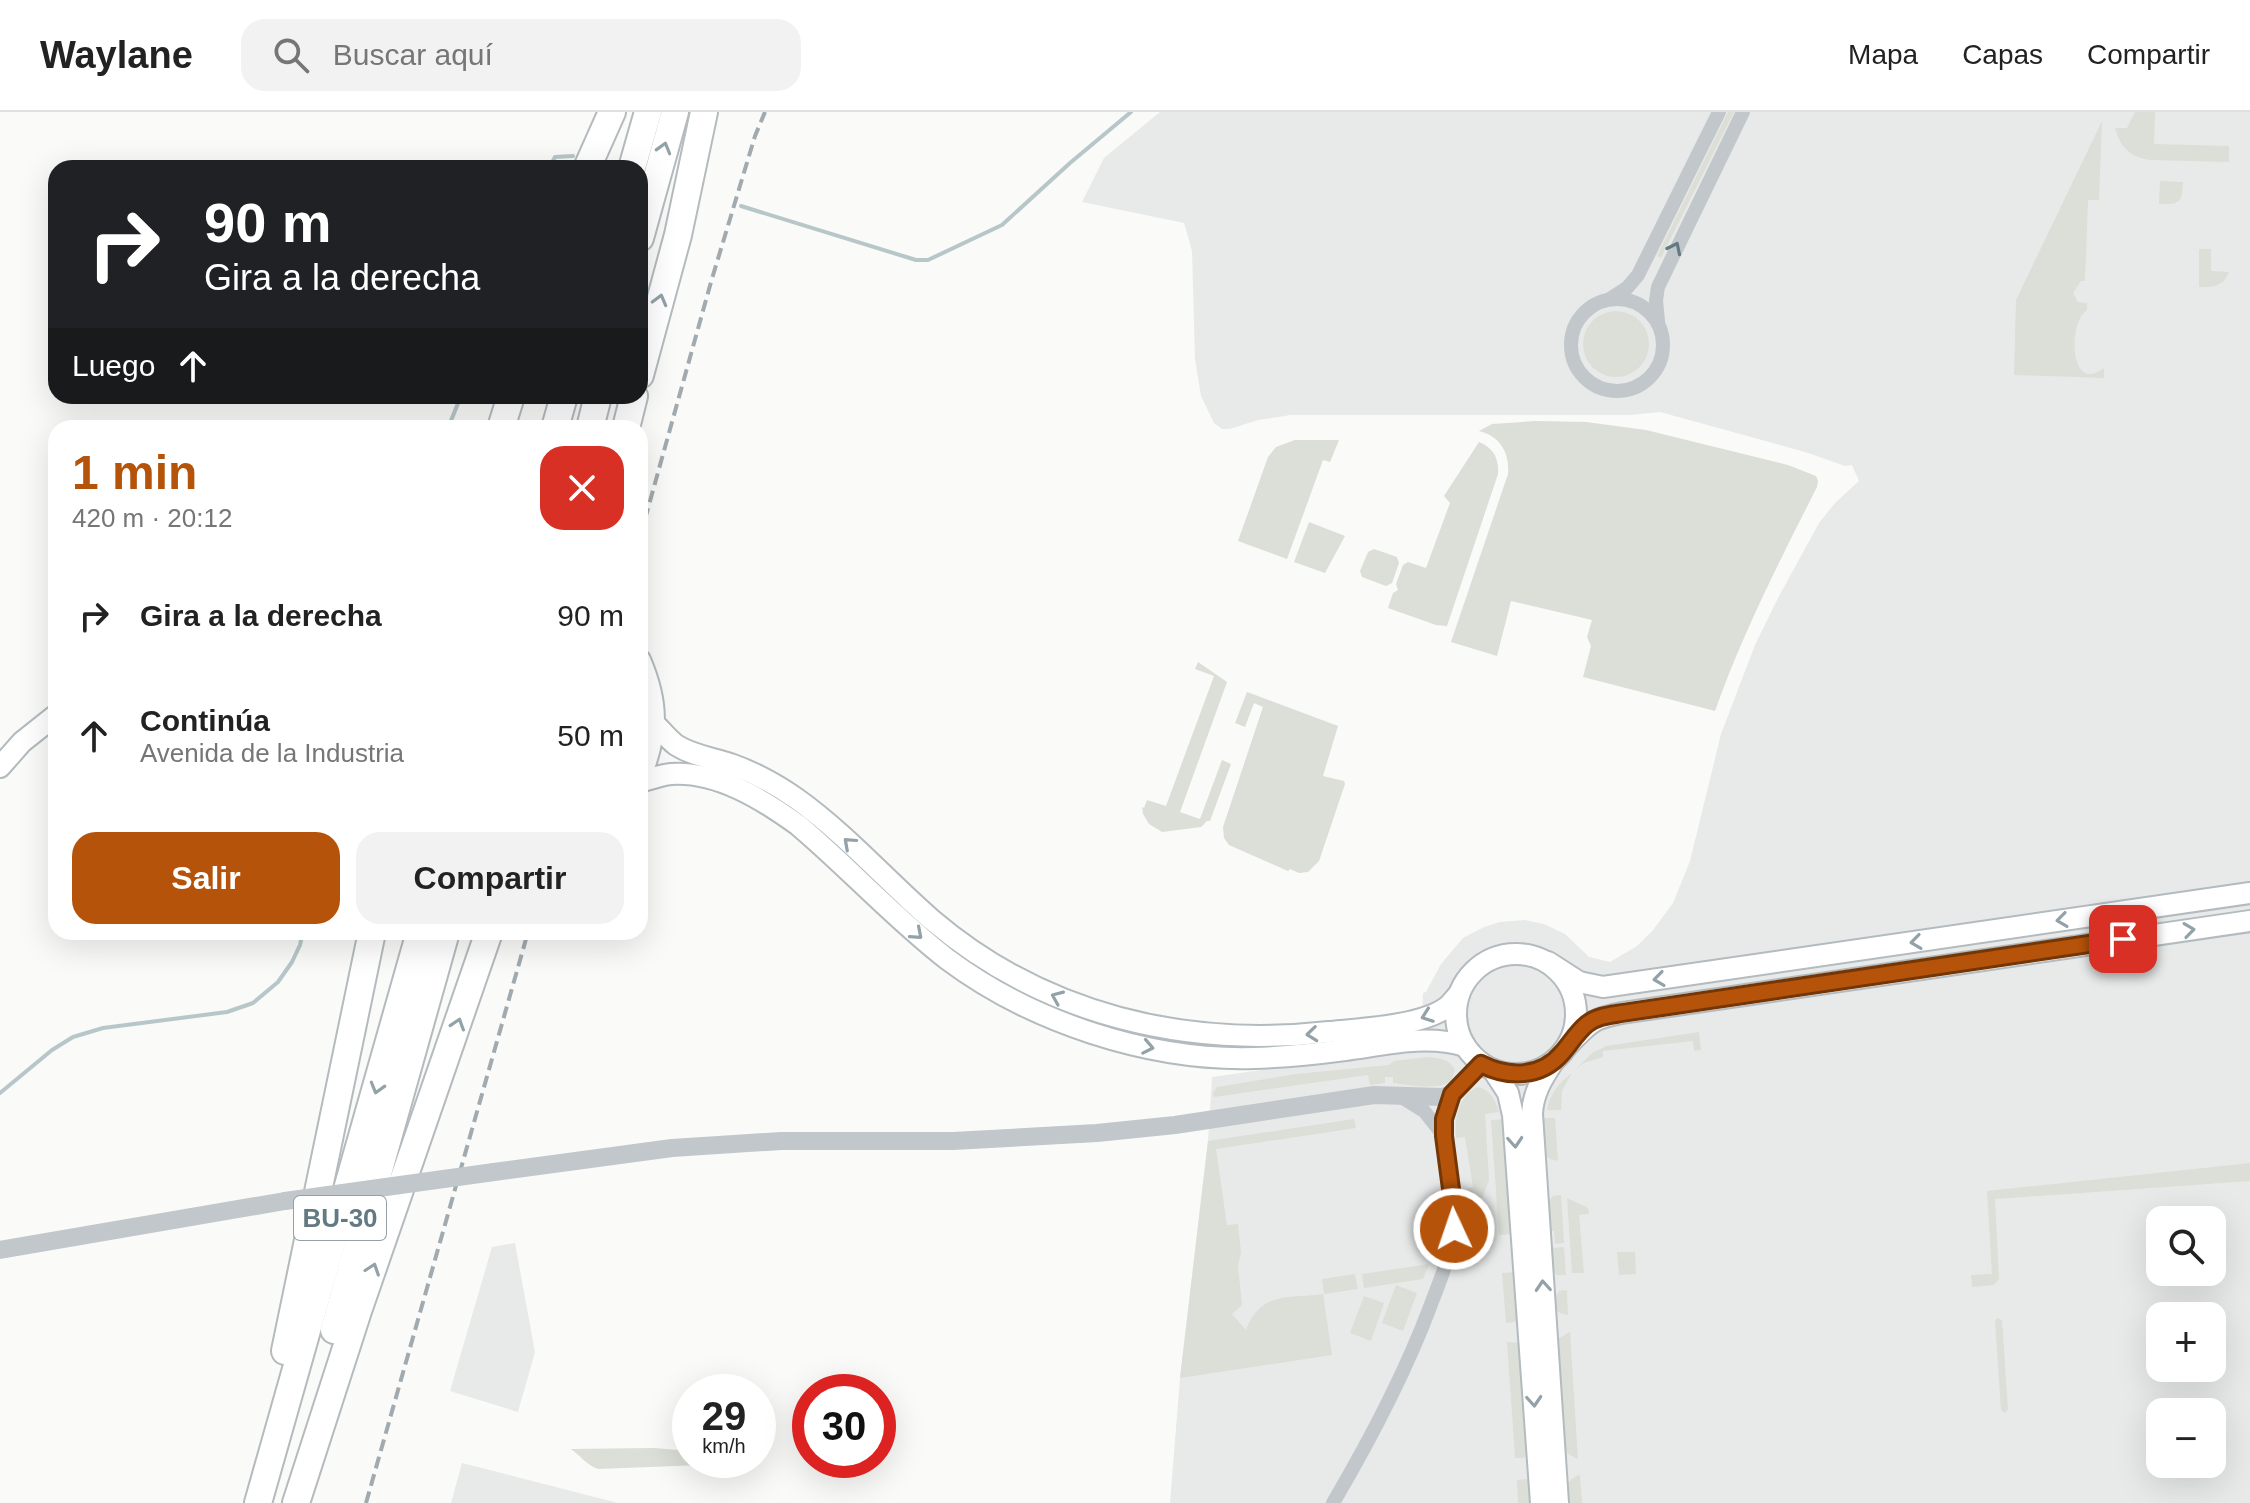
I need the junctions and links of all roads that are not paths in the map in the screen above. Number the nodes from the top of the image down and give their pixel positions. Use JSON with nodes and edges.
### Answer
{"nodes":[{"id":1,"x":612,"y":112,"type":"edge"},
{"id":2,"x":648,"y":112,"type":"edge"},
{"id":3,"x":675,"y":112,"type":"edge"},
{"id":4,"x":704,"y":112,"type":"edge"},
{"id":5,"x":1719,"y":112,"type":"edge"},
{"id":6,"x":1743,"y":112,"type":"edge"},
{"id":7,"x":591,"y":160,"type":"edge"},
{"id":8,"x":634,"y":160,"type":"edge"},
{"id":9,"x":648,"y":209,"type":"edge"},
{"id":10,"x":1609,"y":299,"type":"junction"},
{"id":11,"x":1658,"y":322,"type":"junction"},
{"id":12,"x":648,"y":346,"type":"edge"},
{"id":13,"x":648,"y":677,"type":"edge"},
{"id":14,"x":48,"y":721,"type":"edge"},
{"id":15,"x":654,"y":723,"type":"junction"},
{"id":16,"x":648,"y":758,"type":"edge"},
{"id":17,"x":0,"y":767,"type":"edge"},
{"id":18,"x":648,"y":778,"type":"edge"},
{"id":19,"x":2250,"y":893,"type":"edge"},
{"id":20,"x":2250,"y":921,"type":"edge"},
{"id":21,"x":370,"y":940,"type":"edge"},
{"id":22,"x":418,"y":940,"type":"edge"},
{"id":23,"x":444,"y":940,"type":"edge"},
{"id":24,"x":486,"y":940,"type":"edge"},
{"id":25,"x":1548,"y":962,"type":"junction"},
{"id":26,"x":1459,"y":994,"type":"junction"},
{"id":27,"x":1569,"y":1044,"type":"junction"},
{"id":28,"x":1465,"y":1046,"type":"junction"},
{"id":29,"x":1553,"y":1062,"type":"junction"},
{"id":30,"x":1487,"y":1067,"type":"junction"},
{"id":31,"x":1452,"y":1094,"type":"junction"},
{"id":32,"x":1400,"y":1095,"type":"junction"},
{"id":33,"x":1444,"y":1136,"type":"junction"},
{"id":34,"x":0,"y":1250,"type":"edge"},
{"id":35,"x":256,"y":1503,"type":"edge"},
{"id":36,"x":285,"y":1503,"type":"edge"},
{"id":37,"x":296,"y":1503,"type":"edge"},
{"id":38,"x":1333,"y":1503,"type":"edge"},
{"id":39,"x":1541,"y":1503,"type":"edge"},
{"id":40,"x":1558,"y":1503,"type":"edge"}],
"edges":[{"from":1,"to":7,"type":"highway"},
{"from":2,"to":8,"type":"highway"},
{"from":9,"to":3,"type":"highway","one_way":true},
{"from":12,"to":4,"type":"highway","one_way":true},
{"from":5,"to":10,"type":"street"},
{"from":11,"to":6,"type":"street","one_way":true},
{"from":10,"to":11,"type":"street"},
{"from":10,"to":11,"type":"street"},
{"from":13,"to":15,"type":"main road"},
{"from":14,"to":17,"type":"main road"},
{"from":15,"to":16,"type":"main road"},
{"from":26,"to":15,"type":"main road","one_way":true},
{"from":18,"to":28,"type":"main road","one_way":true},
{"from":19,"to":25,"type":"main road","one_way":true},
{"from":27,"to":20,"type":"main road","one_way":true},
{"from":21,"to":35,"type":"highway"},
{"from":22,"to":35,"type":"highway","number":"BU-30","one_way":true},
{"from":23,"to":36,"type":"highway","number":"BU-30"},
{"from":37,"to":24,"type":"highway","one_way":true},
{"from":25,"to":26,"type":"main road"},
{"from":25,"to":27,"type":"main road"},
{"from":26,"to":28,"type":"main road"},
{"from":27,"to":29,"type":"main road"},
{"from":28,"to":30,"type":"main road"},
{"from":29,"to":30,"type":"main road"},
{"from":40,"to":29,"type":"main road","one_way":true},
{"from":30,"to":31,"type":"street"},
{"from":30,"to":39,"type":"main road","one_way":true},
{"from":31,"to":32,"type":"street"},
{"from":31,"to":33,"type":"street"},
{"from":32,"to":33,"type":"street"},
{"from":32,"to":34,"type":"street","bridge":true},
{"from":33,"to":38,"type":"street"}]}
